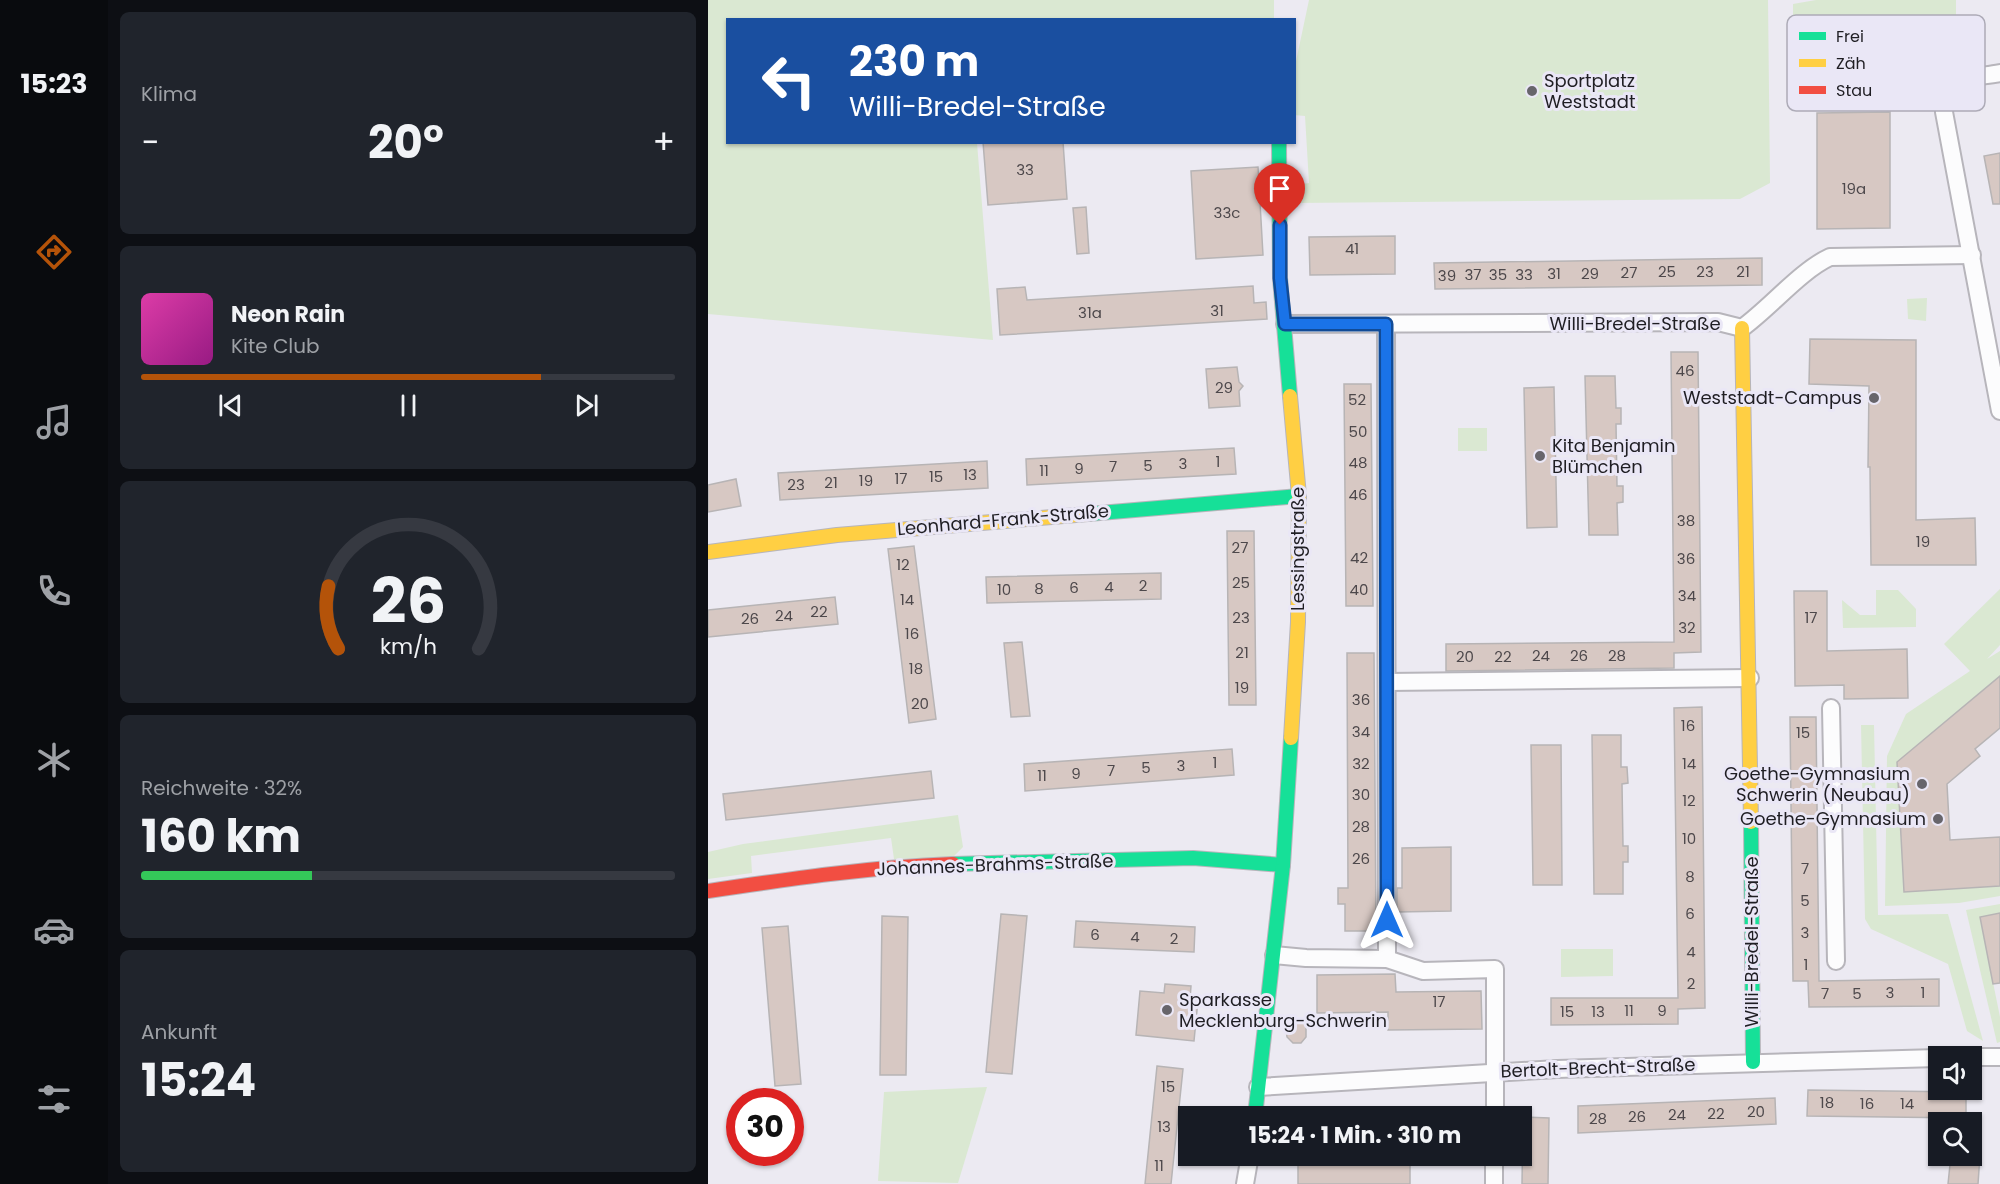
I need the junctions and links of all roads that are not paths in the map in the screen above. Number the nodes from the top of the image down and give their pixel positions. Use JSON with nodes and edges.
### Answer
{"nodes":[{"id":1,"x":2000,"y":73,"type":"edge"},
{"id":2,"x":1985,"y":76,"type":"edge"},
{"id":3,"x":1944,"y":111,"type":"edge"},
{"id":4,"x":1279,"y":144,"type":"edge"},
{"id":5,"x":1971,"y":255,"type":"junction"},
{"id":6,"x":1285,"y":324,"type":"junction"},
{"id":7,"x":1386,"y":324,"type":"junction"},
{"id":8,"x":1742,"y":327,"type":"junction"},
{"id":9,"x":2000,"y":411,"type":"edge"},
{"id":10,"x":1299,"y":496,"type":"junction"},
{"id":11,"x":708,"y":552,"type":"edge"},
{"id":12,"x":1749,"y":678,"type":"junction"},
{"id":13,"x":1387,"y":682,"type":"junction"},
{"id":14,"x":1832,"y":708,"type":"dead end"},
{"id":15,"x":1282,"y":865,"type":"junction"},
{"id":16,"x":708,"y":891,"type":"edge"},
{"id":17,"x":1274,"y":955,"type":"junction"},
{"id":18,"x":1387,"y":958,"type":"junction"},
{"id":19,"x":1836,"y":961,"type":"dead end"},
{"id":20,"x":1982,"y":1057,"type":"edge"},
{"id":21,"x":2000,"y":1057,"type":"edge"},
{"id":22,"x":1928,"y":1058,"type":"edge"},
{"id":23,"x":1753,"y":1062,"type":"junction"},
{"id":24,"x":1495,"y":1072,"type":"junction"},
{"id":25,"x":1258,"y":1088,"type":"junction"},
{"id":26,"x":1256,"y":1106,"type":"edge"},
{"id":27,"x":1495,"y":1106,"type":"edge"},
{"id":28,"x":1248,"y":1166,"type":"edge"},
{"id":29,"x":1494,"y":1166,"type":"edge"},
{"id":30,"x":1245,"y":1184,"type":"edge"},
{"id":31,"x":1494,"y":1184,"type":"edge"}],
"edges":[{"from":1,"to":2,"type":"street"},
{"from":3,"to":5,"type":"street"},
{"from":4,"to":6,"type":"street","name":"Lessingstraße"},
{"from":5,"to":8,"type":"street"},
{"from":5,"to":9,"type":"street"},
{"from":6,"to":7,"type":"street","name":"Willi-Bredel-Straße"},
{"from":6,"to":10,"type":"street","name":"Lessingstraße"},
{"from":7,"to":8,"type":"street","name":"Willi-Bredel-Straße"},
{"from":7,"to":13,"type":"street"},
{"from":8,"to":12,"type":"street","name":"Willi-Bredel-Straße"},
{"from":10,"to":11,"type":"street","name":"Leonhard-Frank-Straße"},
{"from":10,"to":15,"type":"street","name":"Lessingstraße"},
{"from":12,"to":13,"type":"street"},
{"from":12,"to":23,"type":"street","name":"Willi-Bredel-Straße"},
{"from":13,"to":18,"type":"street"},
{"from":14,"to":19,"type":"street"},
{"from":15,"to":16,"type":"street","name":"Johannes-Brahms-Straße"},
{"from":15,"to":17,"type":"street","name":"Lessingstraße"},
{"from":17,"to":18,"type":"street"},
{"from":17,"to":25,"type":"street","name":"Lessingstraße"},
{"from":18,"to":24,"type":"street"},
{"from":20,"to":21,"type":"street"},
{"from":22,"to":23,"type":"street","name":"Bertolt-Brecht-Straße"},
{"from":23,"to":24,"type":"street","name":"Bertolt-Brecht-Straße"},
{"from":24,"to":25,"type":"street","name":"Bertolt-Brecht-Straße"},
{"from":24,"to":27,"type":"street"},
{"from":25,"to":26,"type":"street","name":"Lessingstraße"},
{"from":28,"to":30,"type":"street"},
{"from":29,"to":31,"type":"street"}]}
